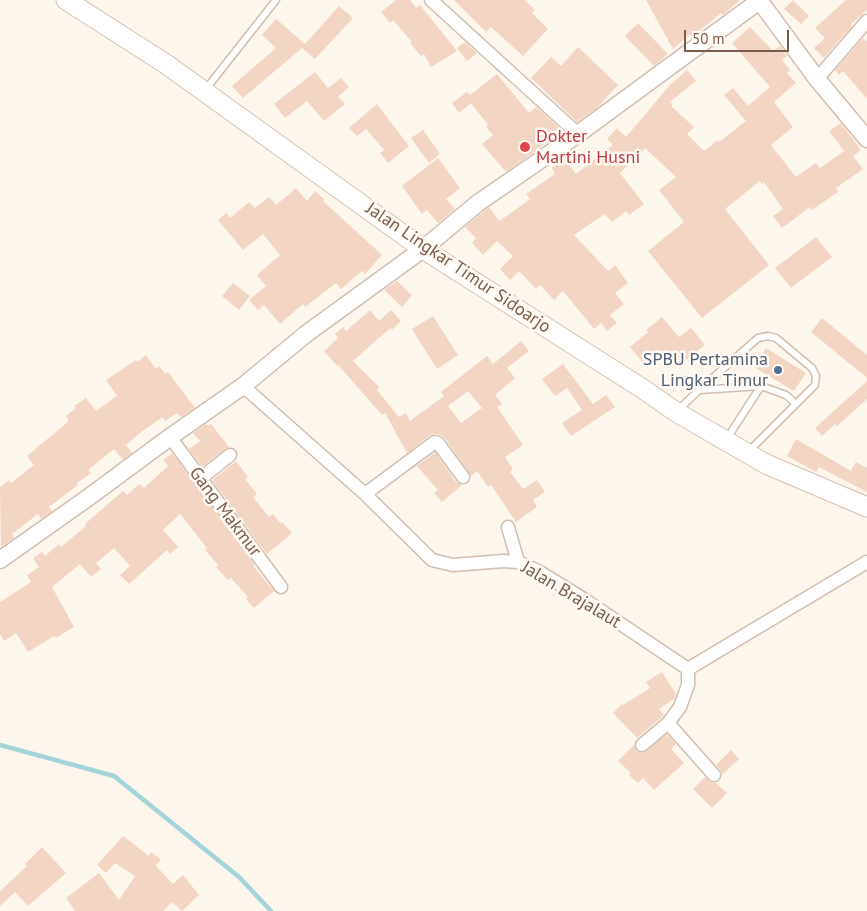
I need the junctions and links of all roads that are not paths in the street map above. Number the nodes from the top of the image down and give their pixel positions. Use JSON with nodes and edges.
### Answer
{"nodes":[{"id":1,"x":66,"y":0,"type":"edge"},
{"id":2,"x":276,"y":0,"type":"edge"},
{"id":3,"x":431,"y":0,"type":"edge"},
{"id":4,"x":759,"y":0,"type":"edge"},
{"id":5,"x":867,"y":21,"type":"edge"},
{"id":6,"x":817,"y":79,"type":"junction"},
{"id":7,"x":204,"y":92,"type":"junction"},
{"id":8,"x":578,"y":134,"type":"junction"},
{"id":9,"x":867,"y":140,"type":"edge"},
{"id":10,"x":423,"y":249,"type":"junction"},
{"id":11,"x":761,"y":386,"type":"junction"},
{"id":12,"x":238,"y":390,"type":"junction"},
{"id":13,"x":699,"y":390,"type":"junction"},
{"id":14,"x":796,"y":404,"type":"junction"},
{"id":15,"x":676,"y":412,"type":"junction"},
{"id":16,"x":170,"y":437,"type":"junction"},
{"id":17,"x":725,"y":441,"type":"junction"},
{"id":18,"x":747,"y":454,"type":"junction"},
{"id":19,"x":230,"y":455,"type":"dead end"},
{"id":20,"x":463,"y":477,"type":"dead end"},
{"id":21,"x":200,"y":479,"type":"junction"},
{"id":22,"x":365,"y":494,"type":"junction"},
{"id":23,"x":867,"y":507,"type":"edge"},
{"id":24,"x":508,"y":527,"type":"dead end"},
{"id":25,"x":0,"y":560,"type":"edge"},
{"id":26,"x":518,"y":562,"type":"junction"},
{"id":27,"x":867,"y":562,"type":"edge"},
{"id":28,"x":281,"y":587,"type":"dead end"},
{"id":29,"x":688,"y":669,"type":"junction"},
{"id":30,"x":668,"y":723,"type":"junction"},
{"id":31,"x":642,"y":745,"type":"dead end"},
{"id":32,"x":714,"y":775,"type":"dead end"}],
"edges":[{"from":1,"to":7,"type":"main road","name":"Jalan Lingkar Timur Sidoarjo"},
{"from":2,"to":7,"type":"lane"},
{"from":3,"to":8,"type":"street"},
{"from":4,"to":6,"type":"street"},
{"from":4,"to":8,"type":"street"},
{"from":5,"to":6,"type":"street"},
{"from":6,"to":9,"type":"street"},
{"from":7,"to":10,"type":"main road","name":"Jalan Lingkar Timur Sidoarjo"},
{"from":8,"to":10,"type":"street"},
{"from":10,"to":12,"type":"street"},
{"from":10,"to":15,"type":"main road","name":"Jalan Lingkar Timur Sidoarjo"},
{"from":11,"to":13,"type":"lane"},
{"from":11,"to":14,"type":"lane"},
{"from":11,"to":17,"type":"lane"},
{"from":12,"to":16,"type":"street"},
{"from":12,"to":22,"type":"street","name":"Jalan Brajalaut"},
{"from":13,"to":14,"type":"lane"},
{"from":13,"to":15,"type":"lane"},
{"from":14,"to":18,"type":"lane"},
{"from":15,"to":17,"type":"main road","name":"Jalan Lingkar Timur Sidoarjo"},
{"from":16,"to":21,"type":"street","name":"Gang Makmur"},
{"from":16,"to":25,"type":"street"},
{"from":17,"to":18,"type":"main road","name":"Jalan Lingkar Timur Sidoarjo"},
{"from":18,"to":23,"type":"main road","name":"Jalan Lingkar Timur Sidoarjo"},
{"from":19,"to":21,"type":"street"},
{"from":20,"to":22,"type":"street"},
{"from":21,"to":28,"type":"street","name":"Gang Makmur"},
{"from":22,"to":26,"type":"street","name":"Jalan Brajalaut"},
{"from":24,"to":26,"type":"street"},
{"from":26,"to":29,"type":"street","name":"Jalan Brajalaut"},
{"from":27,"to":29,"type":"street"},
{"from":29,"to":30,"type":"street"},
{"from":30,"to":31,"type":"street"},
{"from":30,"to":32,"type":"street"}]}
